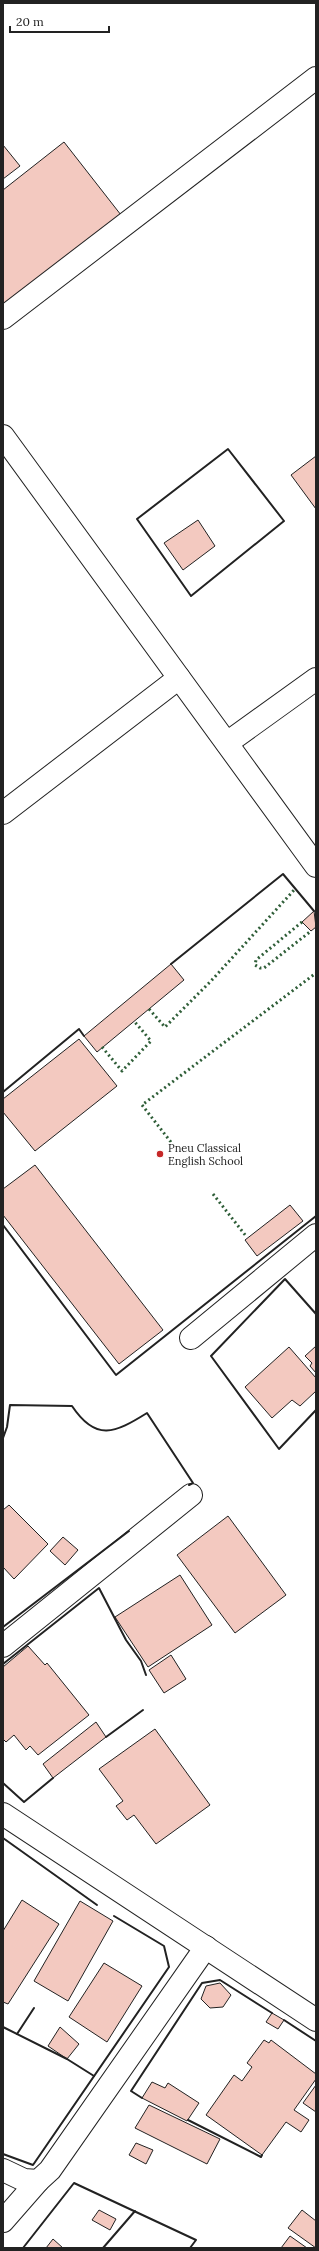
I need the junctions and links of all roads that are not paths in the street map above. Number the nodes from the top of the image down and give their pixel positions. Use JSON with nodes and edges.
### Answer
{"nodes":[{"id":1,"x":316,"y":78,"type":"edge"},
{"id":2,"x":3,"y":318,"type":"edge"},
{"id":3,"x":3,"y":436,"type":"edge"},
{"id":4,"x":179,"y":678,"type":"junction"},
{"id":5,"x":316,"y":679,"type":"edge"},
{"id":6,"x":227,"y":743,"type":"junction"},
{"id":7,"x":3,"y":813,"type":"edge"},
{"id":8,"x":316,"y":866,"type":"edge"},
{"id":9,"x":316,"y":1235,"type":"edge"},
{"id":10,"x":191,"y":1338,"type":"dead end"},
{"id":11,"x":191,"y":1494,"type":"dead end"},
{"id":12,"x":3,"y":1646,"type":"edge"},
{"id":13,"x":3,"y":1814,"type":"edge"},
{"id":14,"x":206,"y":1947,"type":"junction"},
{"id":15,"x":316,"y":2020,"type":"edge"},
{"id":16,"x":3,"y":2170,"type":"edge"},
{"id":17,"x":38,"y":2181,"type":"junction"},
{"id":18,"x":3,"y":2221,"type":"edge"}],
"edges":[{"from":1,"to":2,"type":"street"},
{"from":3,"to":4,"type":"street"},
{"from":4,"to":6,"type":"street"},
{"from":4,"to":7,"type":"street"},
{"from":5,"to":6,"type":"street"},
{"from":6,"to":8,"type":"street"},
{"from":9,"to":10,"type":"street"},
{"from":11,"to":12,"type":"street"},
{"from":13,"to":14,"type":"street"},
{"from":14,"to":15,"type":"street"},
{"from":14,"to":17,"type":"street"},
{"from":16,"to":17,"type":"street"},
{"from":17,"to":18,"type":"street"}]}
